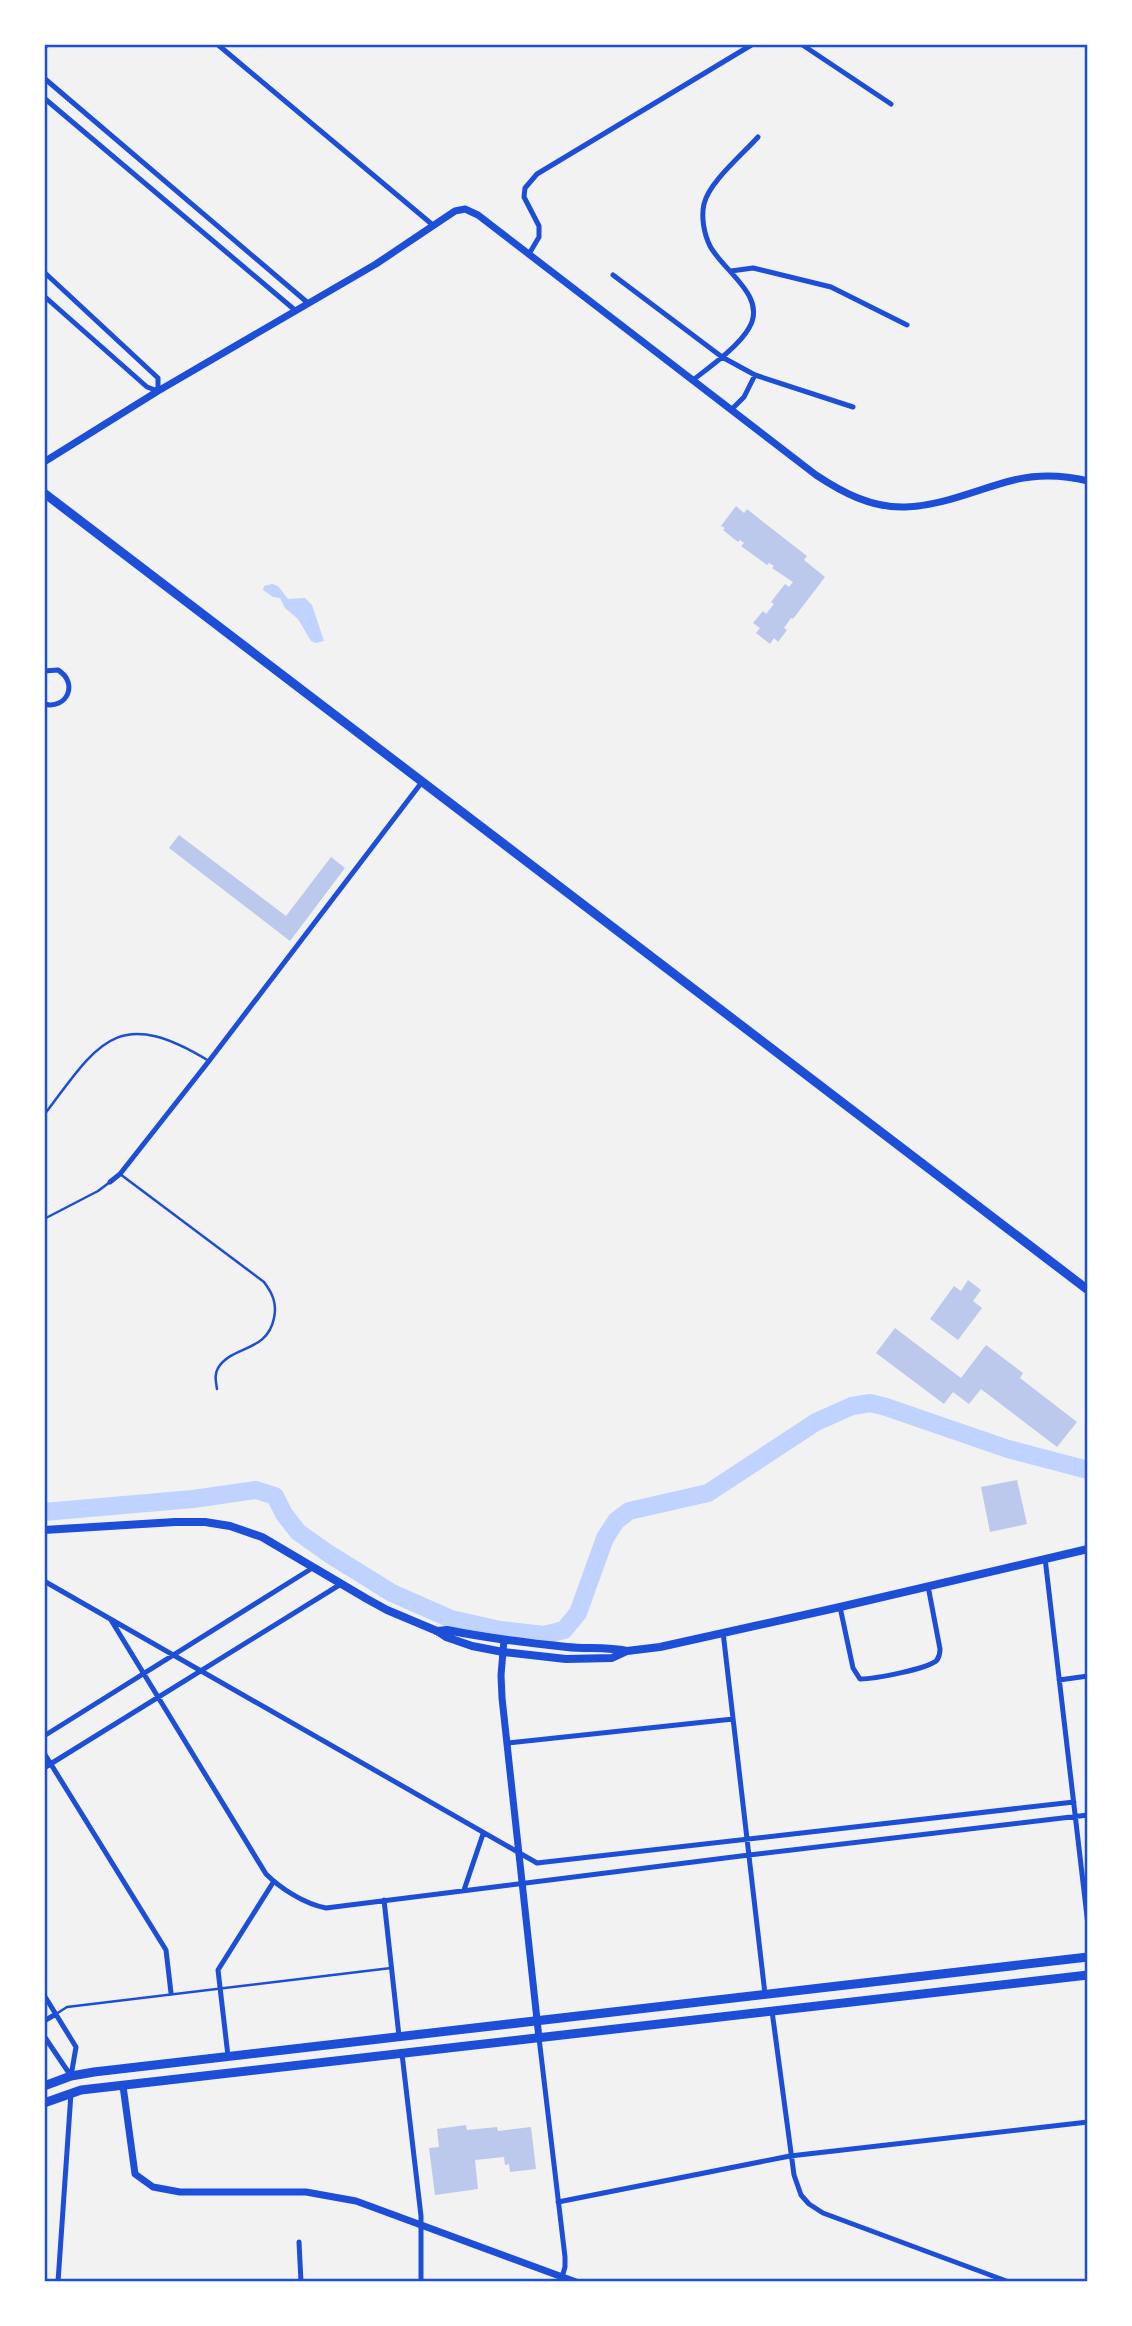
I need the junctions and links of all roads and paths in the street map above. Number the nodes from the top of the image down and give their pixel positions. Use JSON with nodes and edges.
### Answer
{"nodes":[{"id":1,"x":47,"y":44,"type":"edge"},
{"id":2,"x":217,"y":44,"type":"edge"},
{"id":3,"x":753,"y":44,"type":"edge"},
{"id":4,"x":801,"y":44,"type":"edge"},
{"id":5,"x":44,"y":48,"type":"edge"},
{"id":6,"x":44,"y":78,"type":"edge"},
{"id":7,"x":44,"y":98,"type":"edge"},
{"id":8,"x":891,"y":104,"type":"dead end"},
{"id":9,"x":758,"y":137,"type":"dead end"},
{"id":10,"x":119,"y":142,"type":"junction"},
{"id":11,"x":110,"y":154,"type":"junction"},
{"id":12,"x":434,"y":227,"type":"junction"},
{"id":13,"x":529,"y":254,"type":"junction"},
{"id":14,"x":731,"y":271,"type":"junction"},
{"id":15,"x":44,"y":272,"type":"edge"},
{"id":16,"x":613,"y":275,"type":"dead end"},
{"id":17,"x":44,"y":296,"type":"edge"},
{"id":18,"x":308,"y":303,"type":"junction"},
{"id":19,"x":296,"y":311,"type":"junction"},
{"id":20,"x":906,"y":325,"type":"dead end"},
{"id":21,"x":722,"y":357,"type":"junction"},
{"id":22,"x":755,"y":375,"type":"junction"},
{"id":23,"x":693,"y":380,"type":"junction"},
{"id":24,"x":158,"y":391,"type":"junction"},
{"id":25,"x":853,"y":407,"type":"dead end"},
{"id":26,"x":732,"y":409,"type":"junction"},
{"id":27,"x":44,"y":462,"type":"edge"},
{"id":28,"x":1088,"y":481,"type":"edge"},
{"id":29,"x":44,"y":493,"type":"edge"},
{"id":30,"x":44,"y":671,"type":"edge"},
{"id":31,"x":44,"y":704,"type":"edge"},
{"id":32,"x":422,"y":782,"type":"junction"},
{"id":33,"x":209,"y":1062,"type":"junction"},
{"id":34,"x":44,"y":1115,"type":"edge"},
{"id":35,"x":120,"y":1174,"type":"junction"},
{"id":36,"x":110,"y":1182,"type":"joint"},
{"id":37,"x":44,"y":1219,"type":"edge"},
{"id":38,"x":1088,"y":1290,"type":"edge"},
{"id":39,"x":217,"y":1389,"type":"dead end"},
{"id":40,"x":44,"y":1530,"type":"edge"},
{"id":41,"x":1088,"y":1549,"type":"edge"},
{"id":42,"x":1045,"y":1558,"type":"junction"},
{"id":43,"x":314,"y":1567,"type":"junction"},
{"id":44,"x":44,"y":1581,"type":"edge"},
{"id":45,"x":341,"y":1584,"type":"junction"},
{"id":46,"x":928,"y":1587,"type":"junction"},
{"id":47,"x":839,"y":1607,"type":"junction"},
{"id":48,"x":111,"y":1620,"type":"junction"},
{"id":49,"x":437,"y":1630,"type":"junction"},
{"id":50,"x":723,"y":1632,"type":"junction"},
{"id":51,"x":505,"y":1640,"type":"junction"},
{"id":52,"x":627,"y":1651,"type":"junction"},
{"id":53,"x":503,"y":1652,"type":"junction"},
{"id":54,"x":173,"y":1656,"type":"junction"},
{"id":55,"x":200,"y":1671,"type":"junction"},
{"id":56,"x":143,"y":1674,"type":"junction"},
{"id":57,"x":1088,"y":1676,"type":"edge"},
{"id":58,"x":1059,"y":1679,"type":"junction"},
{"id":59,"x":158,"y":1697,"type":"junction"},
{"id":60,"x":733,"y":1719,"type":"junction"},
{"id":61,"x":44,"y":1736,"type":"edge"},
{"id":62,"x":507,"y":1743,"type":"junction"},
{"id":63,"x":44,"y":1753,"type":"edge"},
{"id":64,"x":50,"y":1764,"type":"junction"},
{"id":65,"x":44,"y":1768,"type":"edge"},
{"id":66,"x":1074,"y":1802,"type":"junction"},
{"id":67,"x":1088,"y":1815,"type":"edge"},
{"id":68,"x":1076,"y":1817,"type":"junction"},
{"id":69,"x":483,"y":1834,"type":"junction"},
{"id":70,"x":747,"y":1840,"type":"junction"},
{"id":71,"x":519,"y":1854,"type":"junction"},
{"id":72,"x":749,"y":1855,"type":"junction"},
{"id":73,"x":274,"y":1881,"type":"junction"},
{"id":74,"x":522,"y":1883,"type":"junction"},
{"id":75,"x":464,"y":1890,"type":"junction"},
{"id":76,"x":384,"y":1899,"type":"junction"},
{"id":77,"x":1088,"y":1925,"type":"edge"},
{"id":78,"x":1088,"y":1957,"type":"edge"},
{"id":79,"x":392,"y":1967,"type":"junction"},
{"id":80,"x":1088,"y":1975,"type":"edge"},
{"id":81,"x":221,"y":1988,"type":"junction"},
{"id":82,"x":171,"y":1993,"type":"junction"},
{"id":83,"x":765,"y":1994,"type":"junction"},
{"id":84,"x":44,"y":1995,"type":"edge"},
{"id":85,"x":772,"y":2011,"type":"junction"},
{"id":86,"x":56,"y":2014,"type":"junction"},
{"id":87,"x":537,"y":2020,"type":"junction"},
{"id":88,"x":44,"y":2021,"type":"edge"},
{"id":89,"x":44,"y":2036,"type":"edge"},
{"id":90,"x":399,"y":2036,"type":"junction"},
{"id":91,"x":539,"y":2038,"type":"junction"},
{"id":92,"x":402,"y":2054,"type":"junction"},
{"id":93,"x":228,"y":2056,"type":"junction"},
{"id":94,"x":71,"y":2076,"type":"junction"},
{"id":95,"x":44,"y":2086,"type":"edge"},
{"id":96,"x":123,"y":2086,"type":"junction"},
{"id":97,"x":71,"y":2093,"type":"junction"},
{"id":98,"x":44,"y":2103,"type":"edge"},
{"id":99,"x":1088,"y":2122,"type":"edge"},
{"id":100,"x":790,"y":2156,"type":"junction"},
{"id":101,"x":558,"y":2202,"type":"junction"},
{"id":102,"x":421,"y":2224,"type":"junction"},
{"id":103,"x":299,"y":2242,"type":"dead end"},
{"id":104,"x":559,"y":2279,"type":"edge"},
{"id":105,"x":58,"y":2282,"type":"edge"},
{"id":106,"x":301,"y":2282,"type":"edge"},
{"id":107,"x":421,"y":2282,"type":"edge"},
{"id":108,"x":576,"y":2282,"type":"edge"},
{"id":109,"x":1009,"y":2282,"type":"edge"}],
"edges":[{"from":1,"to":5,"type":"street"},
{"from":2,"to":12,"type":"street"},
{"from":3,"to":13,"type":"street"},
{"from":4,"to":8,"type":"street"},
{"from":6,"to":10,"type":"street"},
{"from":7,"to":11,"type":"street"},
{"from":9,"to":14,"type":"street"},
{"from":10,"to":11,"type":"street"},
{"from":10,"to":18,"type":"street"},
{"from":11,"to":19,"type":"street"},
{"from":12,"to":13,"type":"street"},
{"from":12,"to":18,"type":"street"},
{"from":13,"to":23,"type":"street"},
{"from":14,"to":20,"type":"street"},
{"from":14,"to":21,"type":"street"},
{"from":15,"to":24,"type":"street"},
{"from":16,"to":21,"type":"street"},
{"from":17,"to":24,"type":"street"},
{"from":18,"to":19,"type":"street"},
{"from":19,"to":24,"type":"street"},
{"from":21,"to":22,"type":"street"},
{"from":21,"to":23,"type":"street"},
{"from":22,"to":25,"type":"street"},
{"from":22,"to":26,"type":"street"},
{"from":23,"to":26,"type":"street"},
{"from":24,"to":27,"type":"street"},
{"from":26,"to":28,"type":"street"},
{"from":29,"to":32,"type":"main road"},
{"from":30,"to":31,"type":"street"},
{"from":32,"to":33,"type":"street"},
{"from":32,"to":38,"type":"main road"},
{"from":33,"to":34,"type":"lane"},
{"from":33,"to":35,"type":"street"},
{"from":35,"to":36,"type":"street"},
{"from":35,"to":39,"type":"lane"},
{"from":36,"to":37,"type":"lane"},
{"from":40,"to":43,"type":"main road"},
{"from":41,"to":42,"type":"main road"},
{"from":42,"to":46,"type":"main road"},
{"from":42,"to":58,"type":"street"},
{"from":43,"to":45,"type":"main road"},
{"from":43,"to":54,"type":"street"},
{"from":44,"to":48,"type":"street"},
{"from":45,"to":49,"type":"main road"},
{"from":45,"to":55,"type":"street"},
{"from":46,"to":47,"type":"main road"},
{"from":46,"to":47,"type":"street"},
{"from":47,"to":50,"type":"main road"},
{"from":48,"to":54,"type":"street"},
{"from":48,"to":56,"type":"street"},
{"from":49,"to":51,"type":"main road"},
{"from":49,"to":53,"type":"main road"},
{"from":50,"to":52,"type":"main road"},
{"from":50,"to":60,"type":"street"},
{"from":51,"to":52,"type":"main road"},
{"from":51,"to":53,"type":"street"},
{"from":52,"to":53,"type":"main road"},
{"from":53,"to":62,"type":"street"},
{"from":54,"to":55,"type":"street"},
{"from":54,"to":56,"type":"street"},
{"from":55,"to":59,"type":"street"},
{"from":55,"to":69,"type":"street"},
{"from":56,"to":59,"type":"street"},
{"from":56,"to":61,"type":"street"},
{"from":57,"to":58,"type":"street"},
{"from":58,"to":66,"type":"street"},
{"from":59,"to":64,"type":"street"},
{"from":59,"to":73,"type":"street"},
{"from":60,"to":62,"type":"street"},
{"from":60,"to":70,"type":"street"},
{"from":62,"to":71,"type":"street"},
{"from":63,"to":64,"type":"street"},
{"from":64,"to":65,"type":"street"},
{"from":64,"to":82,"type":"street"},
{"from":66,"to":68,"type":"street"},
{"from":66,"to":70,"type":"street"},
{"from":67,"to":68,"type":"street"},
{"from":68,"to":72,"type":"street"},
{"from":68,"to":77,"type":"street"},
{"from":69,"to":71,"type":"street"},
{"from":69,"to":75,"type":"street"},
{"from":70,"to":71,"type":"street"},
{"from":70,"to":72,"type":"street"},
{"from":71,"to":74,"type":"street"},
{"from":72,"to":74,"type":"street"},
{"from":72,"to":83,"type":"street"},
{"from":73,"to":76,"type":"street"},
{"from":73,"to":81,"type":"street"},
{"from":74,"to":75,"type":"street"},
{"from":74,"to":87,"type":"street"},
{"from":75,"to":76,"type":"street"},
{"from":76,"to":79,"type":"street"},
{"from":78,"to":83,"type":"main road"},
{"from":79,"to":81,"type":"lane"},
{"from":79,"to":90,"type":"street"},
{"from":80,"to":85,"type":"main road"},
{"from":81,"to":82,"type":"lane"},
{"from":81,"to":93,"type":"street"},
{"from":82,"to":86,"type":"lane"},
{"from":83,"to":87,"type":"main road"},
{"from":84,"to":86,"type":"street"},
{"from":85,"to":91,"type":"main road"},
{"from":85,"to":100,"type":"street"},
{"from":86,"to":88,"type":"street"},
{"from":86,"to":94,"type":"street"},
{"from":87,"to":90,"type":"main road"},
{"from":87,"to":91,"type":"street"},
{"from":89,"to":94,"type":"street"},
{"from":90,"to":93,"type":"main road"},
{"from":91,"to":92,"type":"main road"},
{"from":91,"to":101,"type":"street"},
{"from":92,"to":96,"type":"main road"},
{"from":92,"to":102,"type":"street"},
{"from":93,"to":94,"type":"main road"},
{"from":94,"to":95,"type":"main road"},
{"from":94,"to":97,"type":"main road"},
{"from":96,"to":97,"type":"main road"},
{"from":96,"to":102,"type":"street"},
{"from":97,"to":98,"type":"main road"},
{"from":97,"to":105,"type":"street"},
{"from":99,"to":100,"type":"street"},
{"from":100,"to":101,"type":"street"},
{"from":100,"to":109,"type":"street"},
{"from":101,"to":104,"type":"street"},
{"from":102,"to":104,"type":"street"},
{"from":102,"to":107,"type":"street"},
{"from":103,"to":106,"type":"street"},
{"from":104,"to":108,"type":"street"}]}
